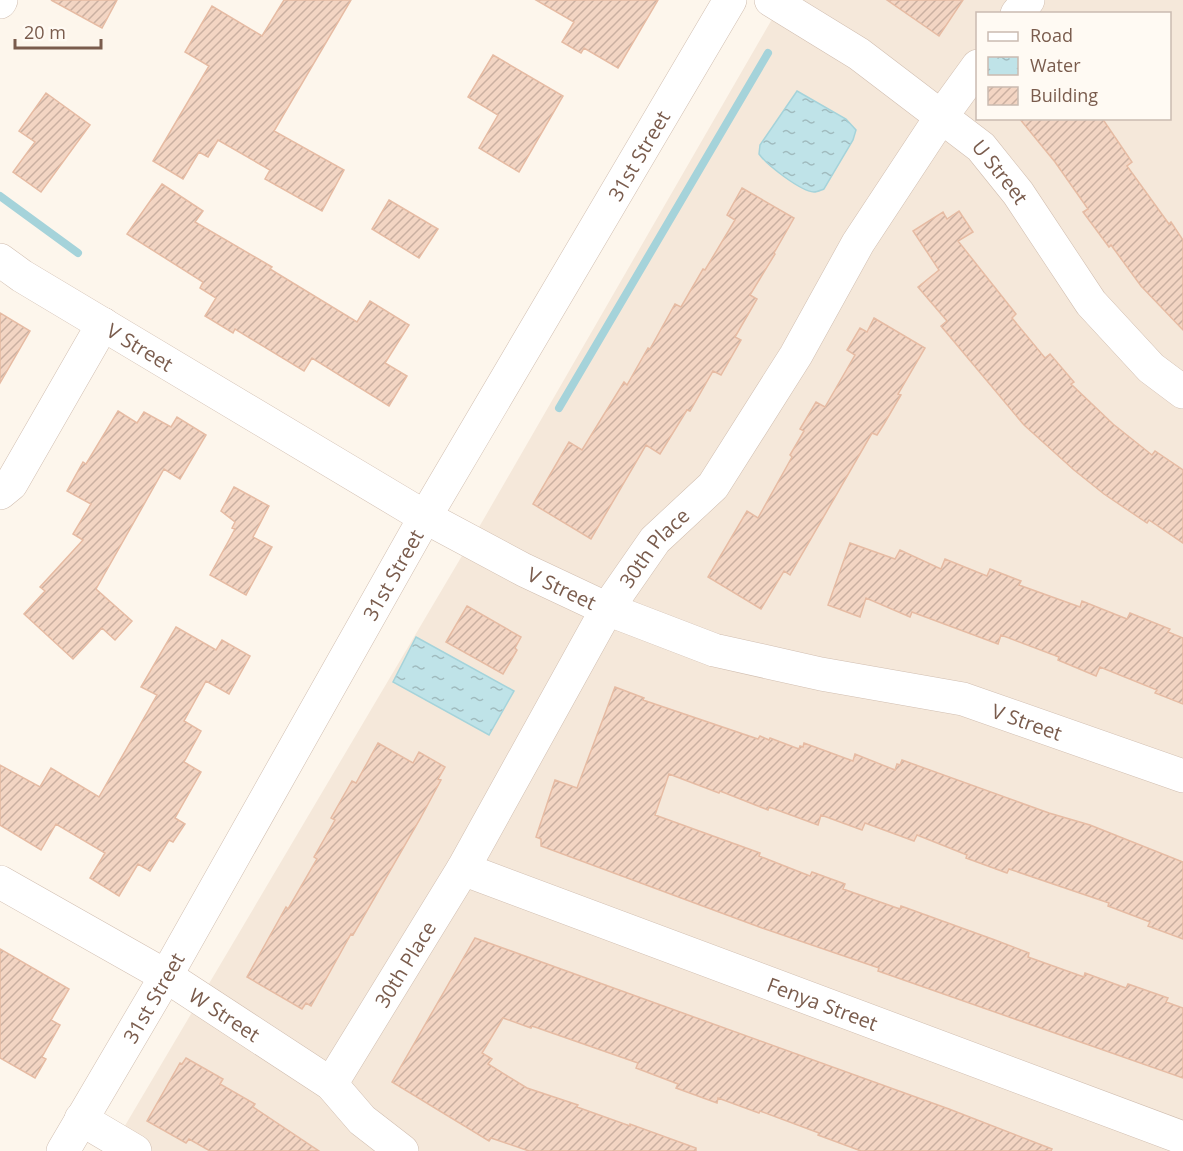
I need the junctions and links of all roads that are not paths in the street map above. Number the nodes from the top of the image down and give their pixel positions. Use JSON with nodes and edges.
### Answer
{"nodes":[{"id":1,"x":730,"y":0,"type":"edge"},
{"id":2,"x":771,"y":0,"type":"edge"},
{"id":3,"x":1028,"y":0,"type":"edge"},
{"id":4,"x":1019,"y":12,"type":"edge"},
{"id":5,"x":976,"y":69,"type":"edge"},
{"id":6,"x":941,"y":117,"type":"junction"},
{"id":7,"x":0,"y":260,"type":"edge"},
{"id":8,"x":103,"y":324,"type":"junction"},
{"id":9,"x":1183,"y":392,"type":"edge"},
{"id":10,"x":0,"y":493,"type":"edge"},
{"id":11,"x":425,"y":517,"type":"junction"},
{"id":12,"x":607,"y":609,"type":"junction"},
{"id":13,"x":1183,"y":776,"type":"edge"},
{"id":14,"x":463,"y":869,"type":"junction"},
{"id":15,"x":0,"y":882,"type":"edge"},
{"id":16,"x":166,"y":976,"type":"junction"},
{"id":17,"x":331,"y":1084,"type":"junction"},
{"id":18,"x":81,"y":1119,"type":"junction"},
{"id":19,"x":1183,"y":1138,"type":"edge"},
{"id":20,"x":63,"y":1151,"type":"edge"},
{"id":21,"x":135,"y":1151,"type":"edge"},
{"id":22,"x":402,"y":1151,"type":"edge"}],
"edges":[{"from":1,"to":11,"type":"street","name":"31st Street"},
{"from":2,"to":6,"type":"street","name":"U Street"},
{"from":3,"to":4,"type":"street"},
{"from":5,"to":6,"type":"street","name":"30th Place"},
{"from":6,"to":9,"type":"street","name":"U Street"},
{"from":6,"to":12,"type":"street","name":"30th Place"},
{"from":7,"to":8,"type":"street","name":"V Street"},
{"from":8,"to":10,"type":"street"},
{"from":8,"to":11,"type":"street","name":"V Street"},
{"from":11,"to":12,"type":"street","name":"V Street"},
{"from":11,"to":16,"type":"street","name":"31st Street"},
{"from":12,"to":13,"type":"street","name":"V Street"},
{"from":12,"to":14,"type":"street","name":"30th Place"},
{"from":14,"to":17,"type":"street","name":"30th Place"},
{"from":14,"to":19,"type":"street","name":"Fenya Street"},
{"from":15,"to":16,"type":"street","name":"W Street"},
{"from":16,"to":17,"type":"street","name":"W Street"},
{"from":16,"to":18,"type":"street","name":"31st Street"},
{"from":17,"to":22,"type":"street","name":"W Street"},
{"from":18,"to":20,"type":"street","name":"31st Street"},
{"from":18,"to":21,"type":"street"}]}
